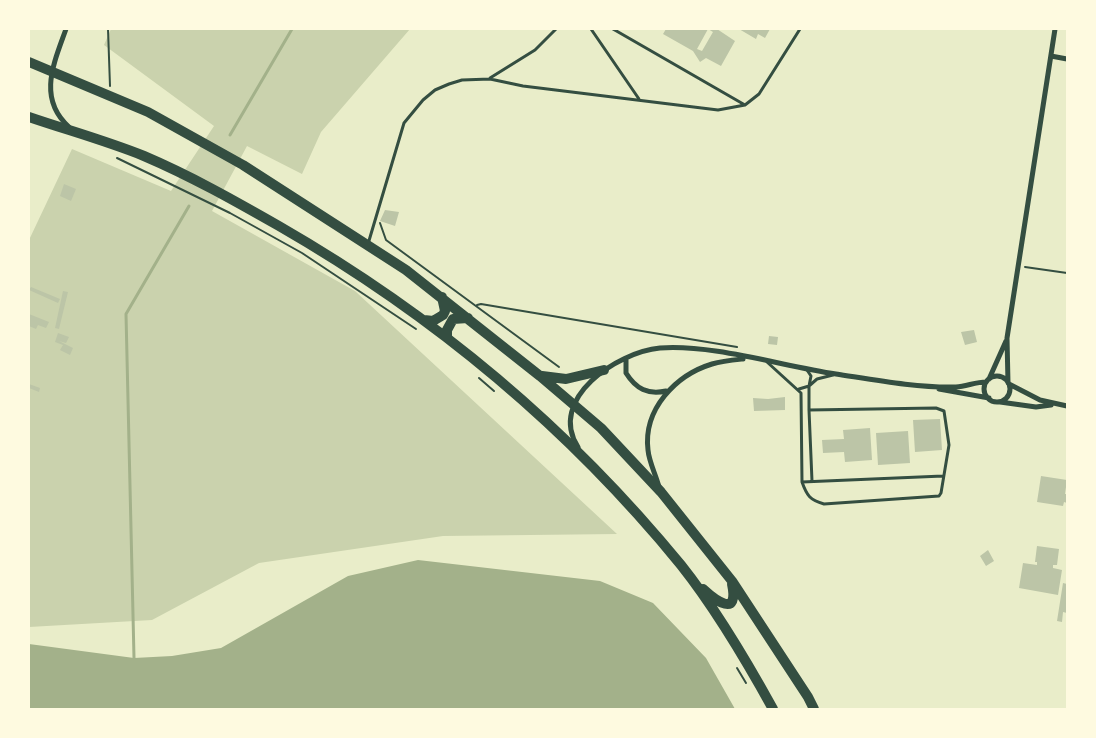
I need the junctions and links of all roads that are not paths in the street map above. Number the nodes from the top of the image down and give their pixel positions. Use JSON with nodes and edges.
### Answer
{"nodes":[{"id":1,"x":66,"y":29,"type":"edge"},
{"id":2,"x":556,"y":29,"type":"edge"},
{"id":3,"x":592,"y":29,"type":"edge"},
{"id":4,"x":613,"y":29,"type":"edge"},
{"id":5,"x":800,"y":29,"type":"edge"},
{"id":6,"x":1055,"y":29,"type":"edge"},
{"id":7,"x":1051,"y":56,"type":"junction"},
{"id":8,"x":1067,"y":59,"type":"edge"},
{"id":9,"x":29,"y":62,"type":"edge"},
{"id":10,"x":52,"y":71,"type":"junction"},
{"id":11,"x":490,"y":79,"type":"junction"},
{"id":12,"x":639,"y":99,"type":"junction"},
{"id":13,"x":746,"y":105,"type":"junction"},
{"id":14,"x":29,"y":117,"type":"edge"},
{"id":15,"x":75,"y":132,"type":"junction"},
{"id":16,"x":368,"y":245,"type":"junction"},
{"id":17,"x":442,"y":297,"type":"junction"},
{"id":18,"x":468,"y":318,"type":"junction"},
{"id":19,"x":424,"y":320,"type":"junction"},
{"id":20,"x":448,"y":337,"type":"junction"},
{"id":21,"x":1007,"y":338,"type":"junction"},
{"id":22,"x":626,"y":358,"type":"junction"},
{"id":23,"x":748,"y":358,"type":"junction"},
{"id":24,"x":766,"y":362,"type":"junction"},
{"id":25,"x":807,"y":369,"type":"junction"},
{"id":26,"x":604,"y":370,"type":"junction"},
{"id":27,"x":836,"y":374,"type":"junction"},
{"id":28,"x":540,"y":376,"type":"junction"},
{"id":29,"x":987,"y":381,"type":"junction"},
{"id":30,"x":1009,"y":383,"type":"junction"},
{"id":31,"x":927,"y":385,"type":"junction"},
{"id":32,"x":810,"y":386,"type":"junction"},
{"id":33,"x":798,"y":389,"type":"junction"},
{"id":34,"x":667,"y":391,"type":"junction"},
{"id":35,"x":989,"y":398,"type":"junction"},
{"id":36,"x":999,"y":402,"type":"junction"},
{"id":37,"x":573,"y":404,"type":"junction"},
{"id":38,"x":1054,"y":404,"type":"junction"},
{"id":39,"x":1067,"y":406,"type":"edge"},
{"id":40,"x":809,"y":410,"type":"junction"},
{"id":41,"x":583,"y":456,"type":"junction"},
{"id":42,"x":944,"y":476,"type":"junction"},
{"id":43,"x":812,"y":481,"type":"junction"},
{"id":44,"x":802,"y":482,"type":"junction"},
{"id":45,"x":661,"y":492,"type":"junction"},
{"id":46,"x":682,"y":566,"type":"junction"},
{"id":47,"x":732,"y":581,"type":"junction"},
{"id":48,"x":773,"y":709,"type":"edge"},
{"id":49,"x":814,"y":709,"type":"edge"}],
"edges":[{"from":1,"to":10,"type":"street"},
{"from":2,"to":11,"type":"lane"},
{"from":3,"to":12,"type":"lane"},
{"from":4,"to":13,"type":"lane"},
{"from":5,"to":13,"type":"lane"},
{"from":6,"to":7,"type":"street"},
{"from":7,"to":8,"type":"street"},
{"from":7,"to":21,"type":"street"},
{"from":9,"to":10,"type":"main road"},
{"from":10,"to":15,"type":"street"},
{"from":10,"to":16,"type":"main road"},
{"from":11,"to":12,"type":"lane"},
{"from":11,"to":16,"type":"lane"},
{"from":12,"to":13,"type":"lane"},
{"from":14,"to":15,"type":"main road"},
{"from":15,"to":19,"type":"main road"},
{"from":16,"to":17,"type":"main road"},
{"from":17,"to":18,"type":"main road"},
{"from":17,"to":19,"type":"main road"},
{"from":18,"to":20,"type":"main road"},
{"from":18,"to":28,"type":"main road"},
{"from":19,"to":20,"type":"main road"},
{"from":20,"to":41,"type":"main road"},
{"from":21,"to":29,"type":"street"},
{"from":21,"to":30,"type":"street"},
{"from":22,"to":23,"type":"street"},
{"from":22,"to":26,"type":"street"},
{"from":22,"to":34,"type":"street"},
{"from":23,"to":24,"type":"street"},
{"from":23,"to":34,"type":"street"},
{"from":24,"to":25,"type":"street"},
{"from":24,"to":33,"type":"lane"},
{"from":25,"to":27,"type":"street"},
{"from":25,"to":32,"type":"lane"},
{"from":26,"to":28,"type":"main road"},
{"from":26,"to":37,"type":"street"},
{"from":27,"to":31,"type":"street"},
{"from":27,"to":32,"type":"lane"},
{"from":28,"to":37,"type":"main road"},
{"from":29,"to":30,"type":"street"},
{"from":29,"to":31,"type":"street"},
{"from":29,"to":35,"type":"street"},
{"from":30,"to":36,"type":"street"},
{"from":30,"to":38,"type":"street"},
{"from":31,"to":35,"type":"street"},
{"from":32,"to":33,"type":"lane"},
{"from":32,"to":40,"type":"lane"},
{"from":33,"to":44,"type":"lane"},
{"from":34,"to":45,"type":"street"},
{"from":35,"to":36,"type":"street"},
{"from":36,"to":38,"type":"street"},
{"from":37,"to":41,"type":"street"},
{"from":37,"to":45,"type":"main road"},
{"from":38,"to":39,"type":"street"},
{"from":40,"to":42,"type":"lane"},
{"from":40,"to":43,"type":"lane"},
{"from":41,"to":46,"type":"main road"},
{"from":42,"to":43,"type":"lane"},
{"from":42,"to":44,"type":"lane"},
{"from":43,"to":44,"type":"lane"},
{"from":45,"to":47,"type":"main road"},
{"from":46,"to":47,"type":"main road"},
{"from":46,"to":48,"type":"main road"},
{"from":47,"to":49,"type":"main road"}]}
